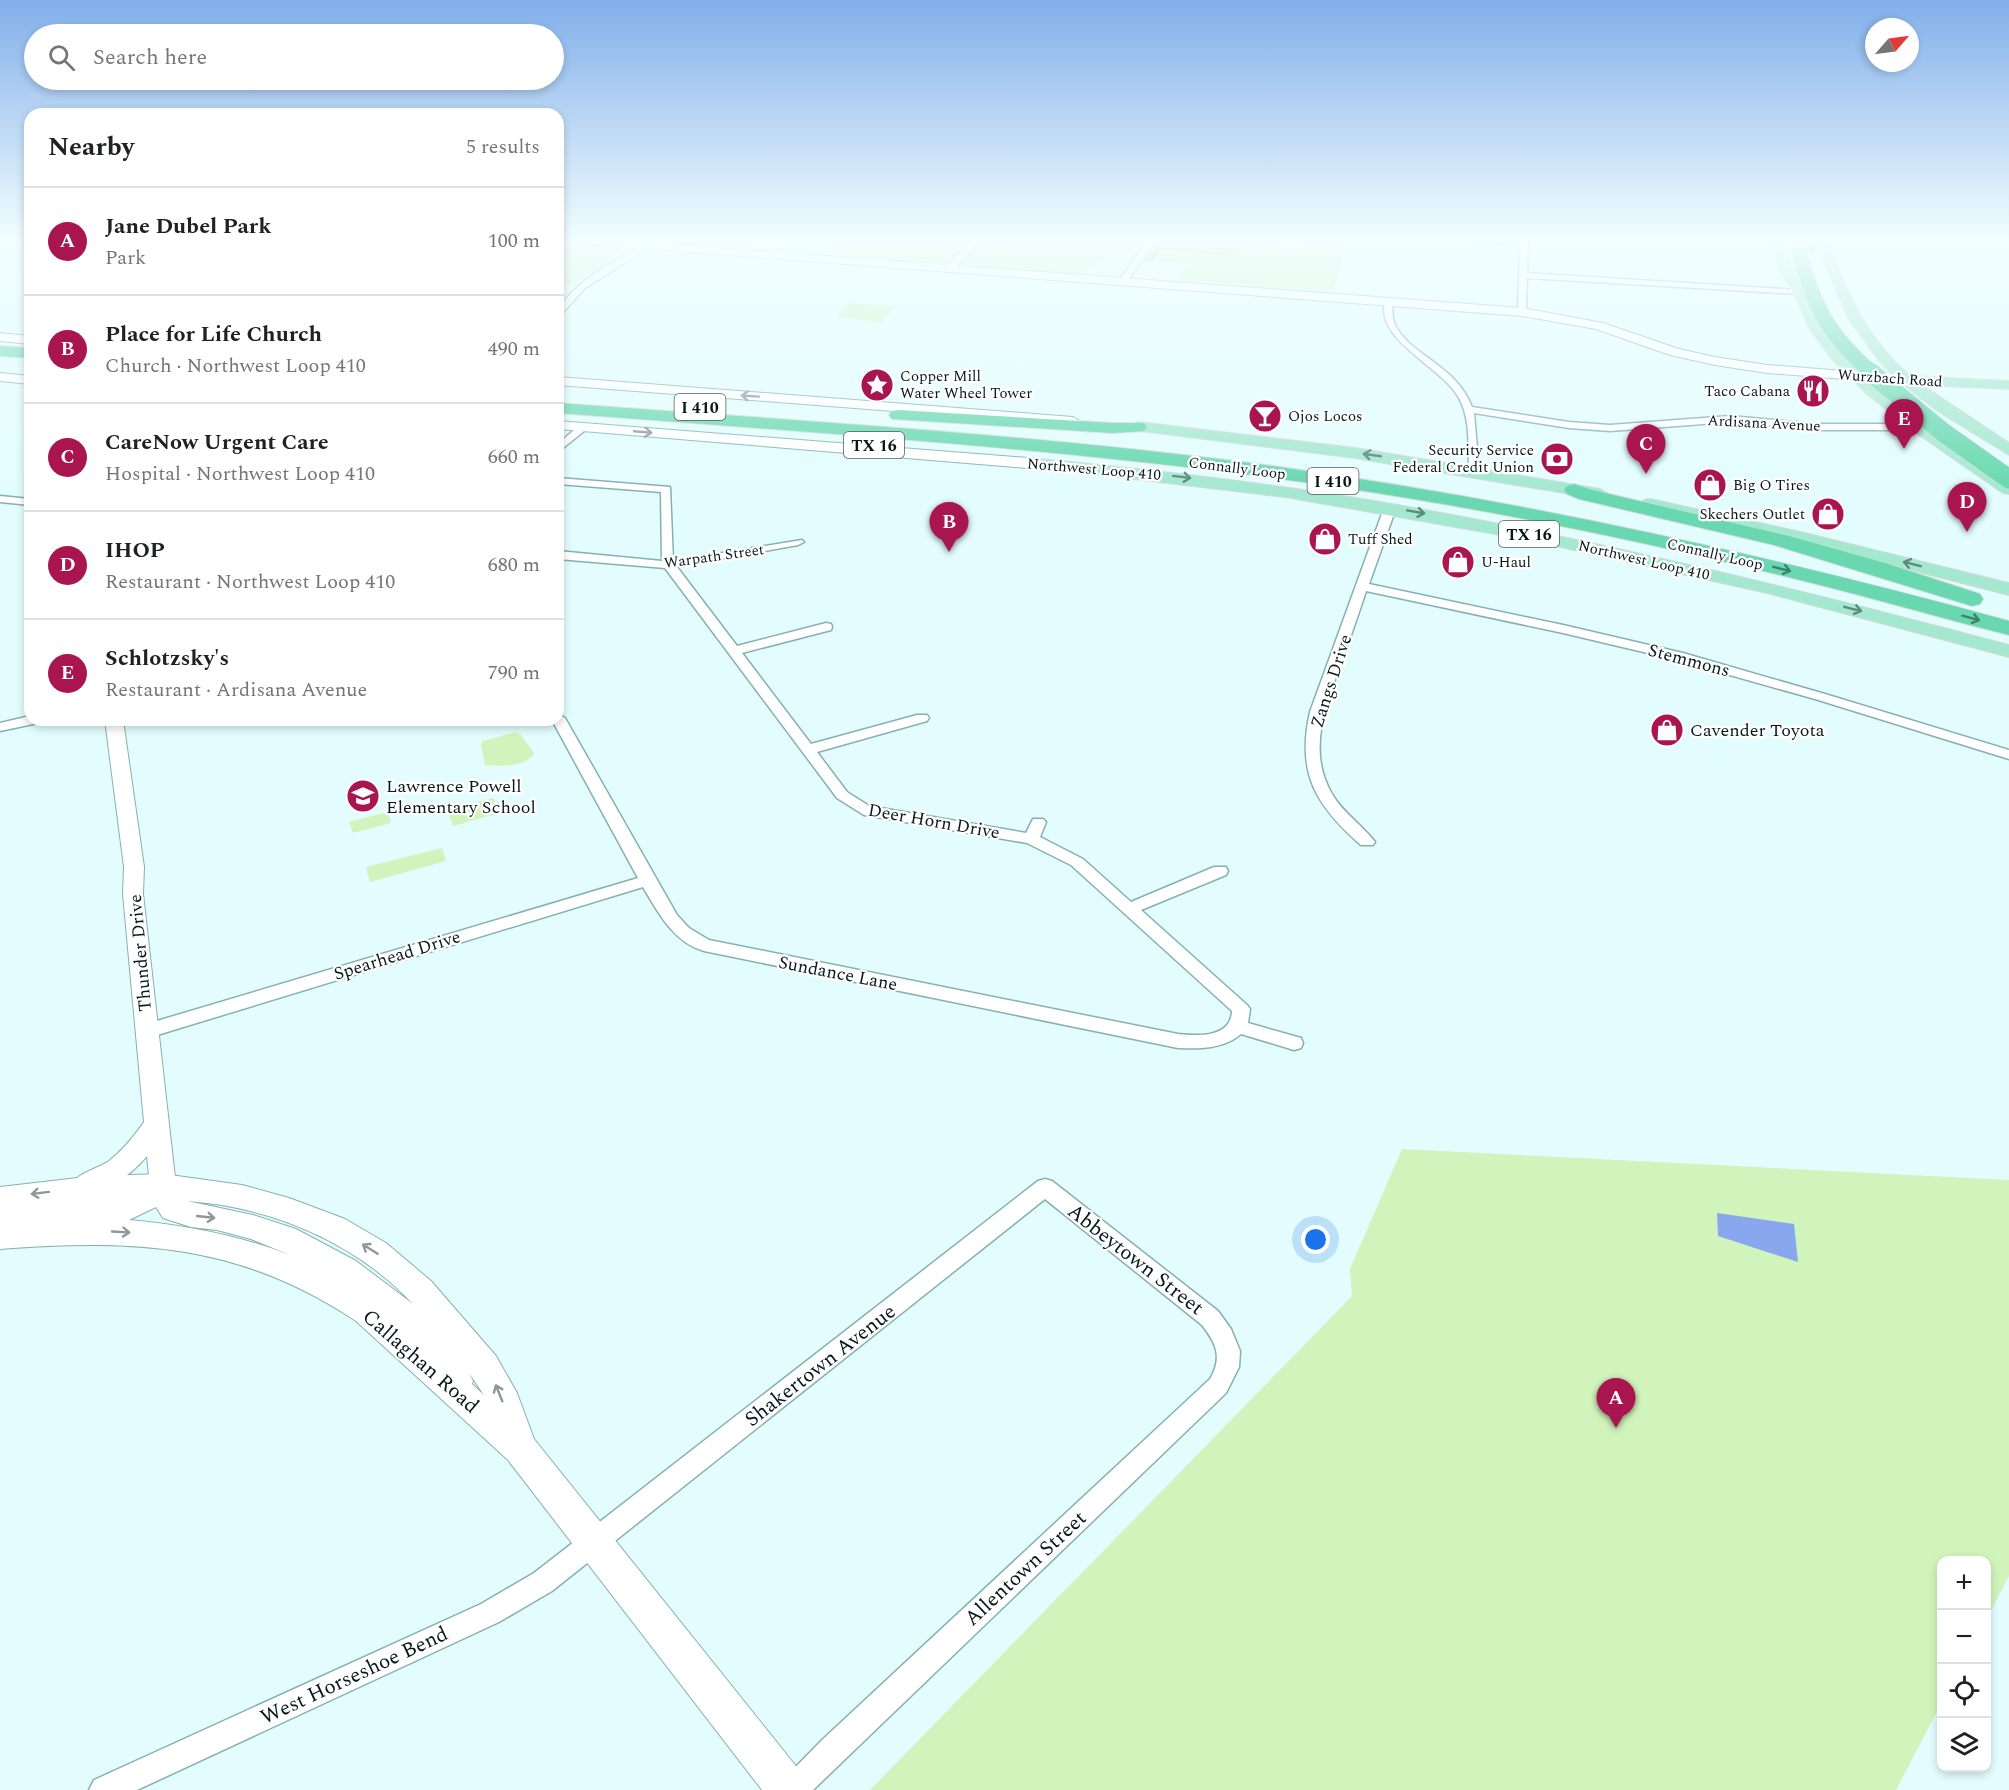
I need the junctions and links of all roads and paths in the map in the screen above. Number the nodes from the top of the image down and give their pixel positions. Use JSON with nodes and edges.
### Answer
{"nodes":[{"id":1,"x":1390,"y":322,"type":"edge"},
{"id":2,"x":1574,"y":322,"type":"edge"},
{"id":3,"x":1813,"y":322,"type":"edge"},
{"id":4,"x":1828,"y":322,"type":"edge"},
{"id":5,"x":1845,"y":322,"type":"edge"},
{"id":6,"x":1856,"y":322,"type":"edge"},
{"id":7,"x":0,"y":337,"type":"edge"},
{"id":8,"x":24,"y":339,"type":"edge"},
{"id":9,"x":0,"y":351,"type":"edge"},
{"id":10,"x":24,"y":353,"type":"edge"},
{"id":11,"x":0,"y":363,"type":"edge"},
{"id":12,"x":24,"y":365,"type":"edge"},
{"id":13,"x":1857,"y":376,"type":"junction"},
{"id":14,"x":0,"y":378,"type":"edge"},
{"id":15,"x":24,"y":380,"type":"edge"},
{"id":16,"x":1909,"y":380,"type":"junction"},
{"id":17,"x":564,"y":381,"type":"edge"},
{"id":18,"x":2009,"y":385,"type":"edge"},
{"id":19,"x":564,"y":396,"type":"edge"},
{"id":20,"x":564,"y":408,"type":"edge"},
{"id":21,"x":1468,"y":409,"type":"junction"},
{"id":22,"x":748,"y":411,"type":"junction"},
{"id":23,"x":643,"y":415,"type":"junction"},
{"id":24,"x":564,"y":425,"type":"edge"},
{"id":25,"x":584,"y":427,"type":"junction"},
{"id":26,"x":1138,"y":427,"type":"junction"},
{"id":27,"x":1917,"y":427,"type":"junction"},
{"id":28,"x":564,"y":444,"type":"edge"},
{"id":29,"x":2009,"y":450,"type":"edge"},
{"id":30,"x":1040,"y":464,"type":"junction"},
{"id":31,"x":2009,"y":468,"type":"edge"},
{"id":32,"x":1474,"y":471,"type":"junction"},
{"id":33,"x":2009,"y":479,"type":"edge"},
{"id":34,"x":564,"y":481,"type":"edge"},
{"id":35,"x":2009,"y":489,"type":"edge"},
{"id":36,"x":1574,"y":490,"type":"joint"},
{"id":37,"x":0,"y":499,"type":"edge"},
{"id":38,"x":24,"y":501,"type":"edge"},
{"id":39,"x":1390,"y":508,"type":"junction"},
{"id":40,"x":0,"y":511,"type":"edge"},
{"id":41,"x":798,"y":542,"type":"dead end"},
{"id":42,"x":564,"y":556,"type":"edge"},
{"id":43,"x":669,"y":565,"type":"junction"},
{"id":44,"x":1363,"y":587,"type":"junction"},
{"id":45,"x":2008,"y":610,"type":"edge"},
{"id":46,"x":826,"y":627,"type":"dead end"},
{"id":47,"x":734,"y":651,"type":"junction"},
{"id":48,"x":2009,"y":651,"type":"edge"},
{"id":49,"x":922,"y":718,"type":"dead end"},
{"id":50,"x":24,"y":722,"type":"edge"},
{"id":51,"x":115,"y":726,"type":"edge"},
{"id":52,"x":562,"y":726,"type":"edge"},
{"id":53,"x":0,"y":728,"type":"edge"},
{"id":54,"x":807,"y":750,"type":"junction"},
{"id":55,"x":2009,"y":755,"type":"edge"},
{"id":56,"x":1038,"y":822,"type":"dead end"},
{"id":57,"x":1031,"y":839,"type":"junction"},
{"id":58,"x":1367,"y":842,"type":"dead end"},
{"id":59,"x":1220,"y":872,"type":"dead end"},
{"id":60,"x":647,"y":880,"type":"junction"},
{"id":61,"x":1129,"y":909,"type":"junction"},
{"id":62,"x":1238,"y":1027,"type":"junction"},
{"id":63,"x":147,"y":1030,"type":"junction"},
{"id":64,"x":1294,"y":1043,"type":"dead end"},
{"id":65,"x":156,"y":1124,"type":"junction"},
{"id":66,"x":164,"y":1186,"type":"junction"},
{"id":67,"x":1044,"y":1187,"type":"joint"},
{"id":68,"x":75,"y":1189,"type":"junction"},
{"id":69,"x":0,"y":1199,"type":"edge"},
{"id":70,"x":0,"y":1219,"type":"edge"},
{"id":71,"x":0,"y":1236,"type":"edge"},
{"id":72,"x":1224,"y":1335,"type":"joint"},
{"id":73,"x":469,"y":1404,"type":"junction"},
{"id":74,"x":520,"y":1448,"type":"junction"},
{"id":75,"x":595,"y":1542,"type":"junction"},
{"id":76,"x":104,"y":1790,"type":"edge"},
{"id":77,"x":788,"y":1790,"type":"edge"},
{"id":78,"x":793,"y":1790,"type":"edge"}],
"edges":[{"from":1,"to":21,"type":"street"},
{"from":2,"to":13,"type":"main road","name":"Wurzbach Road"},
{"from":3,"to":13,"type":"main road"},
{"from":4,"to":33,"type":"highway","bridge":true},
{"from":5,"to":31,"type":"highway"},
{"from":6,"to":16,"type":"main road"},
{"from":7,"to":8,"type":"main road"},
{"from":9,"to":10,"type":"highway"},
{"from":11,"to":12,"type":"highway"},
{"from":13,"to":16,"type":"main road","name":"Wurzbach Road"},
{"from":13,"to":27,"type":"main road"},
{"from":14,"to":15,"type":"main road"},
{"from":16,"to":18,"type":"main road","name":"Wurzbach Road"},
{"from":16,"to":29,"type":"main road"},
{"from":26,"to":17,"type":"main road","one_way":true},
{"from":19,"to":22,"type":"highway","name":"Connally Loop","number":"I 410"},
{"from":20,"to":23,"type":"highway","name":"Connally Loop","number":"I 410"},
{"from":21,"to":27,"type":"street","name":"Ardisana Avenue"},
{"from":21,"to":32,"type":"street"},
{"from":22,"to":26,"type":"highway","number":"TX 16"},
{"from":22,"to":45,"type":"highway","name":"Connally Loop","number":"I 410"},
{"from":23,"to":30,"type":"highway","number":"TX 16"},
{"from":23,"to":45,"type":"highway","name":"Connally Loop","number":"I 410","one_way":true},
{"from":24,"to":25,"type":"main road","name":"Northwest Loop 410"},
{"from":25,"to":28,"type":"street"},
{"from":25,"to":30,"type":"main road","name":"Northwest Loop 410","one_way":true},
{"from":32,"to":26,"type":"main road","number":"TX 16","one_way":true},
{"from":27,"to":35,"type":"main road"},
{"from":30,"to":39,"type":"main road","name":"Northwest Loop 410","number":"TX 16","one_way":true},
{"from":32,"to":36,"type":"main road","number":"TX 16"},
{"from":34,"to":43,"type":"street"},
{"from":45,"to":36,"type":"highway","one_way":true},
{"from":37,"to":38,"type":"street"},
{"from":38,"to":40,"type":"street"},
{"from":39,"to":44,"type":"street","name":"Zangs Drive"},
{"from":39,"to":48,"type":"main road","name":"Northwest Loop 410","number":"TX 16","one_way":true},
{"from":41,"to":43,"type":"street","name":"Warpath Street"},
{"from":42,"to":43,"type":"street","name":"Warpath Street"},
{"from":43,"to":47,"type":"street","name":"Deer Horn Drive"},
{"from":44,"to":55,"type":"street","name":"Stemmons"},
{"from":44,"to":58,"type":"street","name":"Zangs Drive"},
{"from":46,"to":47,"type":"street"},
{"from":47,"to":54,"type":"street","name":"Deer Horn Drive"},
{"from":49,"to":54,"type":"street"},
{"from":50,"to":53,"type":"street"},
{"from":51,"to":63,"type":"street","name":"Thunder Drive"},
{"from":52,"to":60,"type":"street","name":"Sundance Lane"},
{"from":54,"to":57,"type":"street","name":"Deer Horn Drive"},
{"from":56,"to":57,"type":"street"},
{"from":57,"to":61,"type":"street","name":"Deer Horn Drive"},
{"from":59,"to":61,"type":"street"},
{"from":60,"to":62,"type":"street","name":"Sundance Lane"},
{"from":60,"to":63,"type":"street","name":"Spearhead Drive"},
{"from":61,"to":62,"type":"street","name":"Deer Horn Drive"},
{"from":62,"to":64,"type":"street"},
{"from":63,"to":65,"type":"street","name":"Thunder Drive"},
{"from":65,"to":66,"type":"street","name":"Thunder Drive"},
{"from":65,"to":68,"type":"street"},
{"from":66,"to":68,"type":"main road","name":"Callaghan Road"},
{"from":66,"to":70,"type":"main road"},
{"from":66,"to":73,"type":"main road","one_way":true},
{"from":74,"to":66,"type":"main road","name":"Callaghan Road","one_way":true},
{"from":67,"to":72,"type":"street","name":"Abbeytown Street"},
{"from":67,"to":75,"type":"street","name":"Shakertown Avenue"},
{"from":68,"to":69,"type":"main road","name":"Callaghan Road","one_way":true},
{"from":71,"to":73,"type":"main road","name":"Callaghan Road","one_way":true},
{"from":72,"to":78,"type":"street","name":"Allentown Street"},
{"from":73,"to":74,"type":"main road","name":"Callaghan Road"},
{"from":74,"to":75,"type":"main road","name":"Callaghan Road"},
{"from":75,"to":76,"type":"street","name":"West Horseshoe Bend"},
{"from":75,"to":77,"type":"main road","name":"Callaghan Road"}]}
